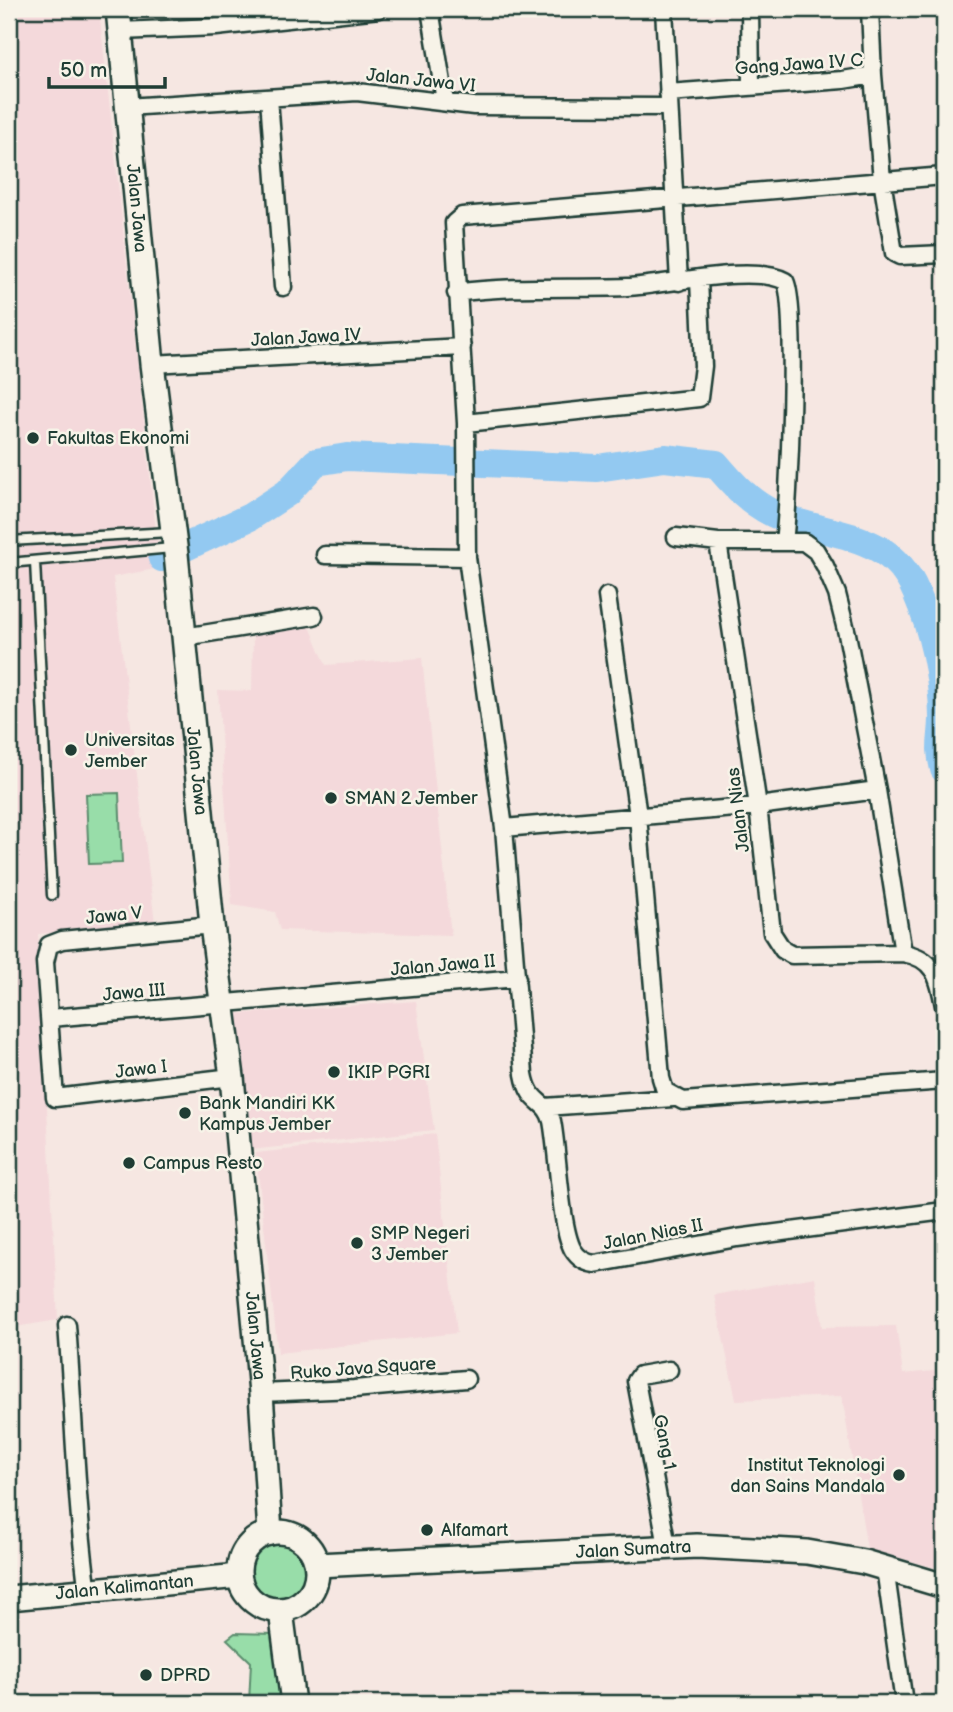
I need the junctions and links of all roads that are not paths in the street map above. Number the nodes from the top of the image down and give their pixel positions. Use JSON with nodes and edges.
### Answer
{"nodes":[{"id":1,"x":379,"y":9,"type":"edge"},
{"id":2,"x":430,"y":9,"type":"edge"},
{"id":3,"x":664,"y":9,"type":"edge"},
{"id":4,"x":750,"y":9,"type":"edge"},
{"id":5,"x":870,"y":9,"type":"edge"},
{"id":6,"x":119,"y":20,"type":"edge"},
{"id":7,"x":873,"y":75,"type":"junction"},
{"id":8,"x":751,"y":86,"type":"junction"},
{"id":9,"x":269,"y":98,"type":"junction"},
{"id":10,"x":668,"y":100,"type":"junction"},
{"id":11,"x":445,"y":101,"type":"junction"},
{"id":12,"x":127,"y":107,"type":"junction"},
{"id":13,"x":944,"y":176,"type":"edge"},
{"id":14,"x":883,"y":180,"type":"junction"},
{"id":15,"x":673,"y":198,"type":"junction"},
{"id":16,"x":944,"y":254,"type":"edge"},
{"id":17,"x":699,"y":280,"type":"junction"},
{"id":18,"x":679,"y":282,"type":"junction"},
{"id":19,"x":283,"y":287,"type":"dead end"},
{"id":20,"x":456,"y":293,"type":"junction"},
{"id":21,"x":462,"y":346,"type":"junction"},
{"id":22,"x":152,"y":364,"type":"junction"},
{"id":23,"x":466,"y":423,"type":"junction"},
{"id":24,"x":785,"y":534,"type":"junction"},
{"id":25,"x":676,"y":537,"type":"dead end"},
{"id":26,"x":9,"y":541,"type":"edge"},
{"id":27,"x":718,"y":542,"type":"junction"},
{"id":28,"x":175,"y":546,"type":"junction"},
{"id":29,"x":326,"y":555,"type":"dead end"},
{"id":30,"x":467,"y":557,"type":"junction"},
{"id":31,"x":36,"y":562,"type":"junction"},
{"id":32,"x":9,"y":563,"type":"edge"},
{"id":33,"x":607,"y":596,"type":"dead end"},
{"id":34,"x":314,"y":616,"type":"dead end"},
{"id":35,"x":184,"y":637,"type":"junction"},
{"id":36,"x":877,"y":790,"type":"junction"},
{"id":37,"x":758,"y":806,"type":"junction"},
{"id":38,"x":638,"y":816,"type":"junction"},
{"id":39,"x":504,"y":828,"type":"junction"},
{"id":40,"x":52,"y":895,"type":"dead end"},
{"id":41,"x":212,"y":925,"type":"junction"},
{"id":42,"x":903,"y":953,"type":"junction"},
{"id":43,"x":940,"y":966,"type":"edge"},
{"id":44,"x":517,"y":978,"type":"junction"},
{"id":45,"x":222,"y":1004,"type":"junction"},
{"id":46,"x":944,"y":1006,"type":"edge"},
{"id":47,"x":50,"y":1018,"type":"junction"},
{"id":48,"x":232,"y":1077,"type":"junction"},
{"id":49,"x":944,"y":1081,"type":"edge"},
{"id":50,"x":673,"y":1098,"type":"junction"},
{"id":51,"x":545,"y":1107,"type":"junction"},
{"id":52,"x":944,"y":1210,"type":"edge"},
{"id":53,"x":67,"y":1325,"type":"dead end"},
{"id":54,"x":669,"y":1370,"type":"dead end"},
{"id":55,"x":466,"y":1379,"type":"dead end"},
{"id":56,"x":261,"y":1393,"type":"junction"},
{"id":57,"x":270,"y":1533,"type":"junction"},
{"id":58,"x":667,"y":1546,"type":"junction"},
{"id":59,"x":317,"y":1565,"type":"junction"},
{"id":60,"x":885,"y":1568,"type":"junction"},
{"id":61,"x":239,"y":1576,"type":"junction"},
{"id":62,"x":944,"y":1586,"type":"edge"},
{"id":63,"x":88,"y":1593,"type":"junction"},
{"id":64,"x":9,"y":1598,"type":"edge"},
{"id":65,"x":281,"y":1611,"type":"junction"},
{"id":66,"x":293,"y":1703,"type":"edge"},
{"id":67,"x":904,"y":1703,"type":"edge"}],
"edges":[{"from":1,"to":6,"type":"street"},
{"from":2,"to":11,"type":"street"},
{"from":3,"to":10,"type":"street"},
{"from":4,"to":8,"type":"street"},
{"from":5,"to":7,"type":"street"},
{"from":6,"to":12,"type":"main road","name":"Jalan Jawa"},
{"from":7,"to":8,"type":"street","name":"Gang Jawa IV C"},
{"from":7,"to":14,"type":"street","name":"Gang Jawa IV C"},
{"from":8,"to":10,"type":"street","name":"Gang Jawa IV C"},
{"from":9,"to":11,"type":"street","name":"Jalan Jawa VI"},
{"from":9,"to":12,"type":"street","name":"Jalan Jawa VI"},
{"from":9,"to":19,"type":"street"},
{"from":10,"to":11,"type":"street","name":"Jalan Jawa VI"},
{"from":10,"to":15,"type":"street"},
{"from":12,"to":22,"type":"main road","name":"Jalan Jawa"},
{"from":13,"to":14,"type":"street"},
{"from":14,"to":15,"type":"street"},
{"from":14,"to":16,"type":"street","name":"Gang Jawa IV C"},
{"from":15,"to":18,"type":"street"},
{"from":15,"to":20,"type":"street","name":"Jalan Jawa II"},
{"from":17,"to":18,"type":"street"},
{"from":17,"to":23,"type":"street"},
{"from":17,"to":24,"type":"street"},
{"from":18,"to":20,"type":"street"},
{"from":20,"to":21,"type":"street","name":"Jalan Jawa II"},
{"from":21,"to":22,"type":"street","name":"Jalan Jawa IV"},
{"from":21,"to":23,"type":"street","name":"Jalan Jawa II"},
{"from":22,"to":28,"type":"main road","name":"Jalan Jawa"},
{"from":23,"to":30,"type":"street","name":"Jalan Jawa II"},
{"from":24,"to":27,"type":"street"},
{"from":24,"to":36,"type":"street"},
{"from":25,"to":27,"type":"street"},
{"from":26,"to":28,"type":"lane"},
{"from":27,"to":37,"type":"street","name":"Jalan Nias"},
{"from":28,"to":31,"type":"lane"},
{"from":28,"to":35,"type":"main road","name":"Jalan Jawa"},
{"from":29,"to":30,"type":"street"},
{"from":30,"to":39,"type":"street","name":"Jalan Jawa II"},
{"from":31,"to":32,"type":"lane"},
{"from":31,"to":40,"type":"lane"},
{"from":33,"to":38,"type":"street"},
{"from":34,"to":35,"type":"street"},
{"from":35,"to":41,"type":"main road","name":"Jalan Jawa"},
{"from":36,"to":37,"type":"street"},
{"from":36,"to":42,"type":"street"},
{"from":37,"to":38,"type":"street"},
{"from":37,"to":42,"type":"street","name":"Jalan Nias"},
{"from":38,"to":39,"type":"street"},
{"from":38,"to":50,"type":"street"},
{"from":39,"to":44,"type":"street","name":"Jalan Jawa II"},
{"from":41,"to":45,"type":"main road","name":"Jalan Jawa"},
{"from":41,"to":47,"type":"street","name":"Jawa V"},
{"from":42,"to":43,"type":"street","name":"Jalan Nias"},
{"from":43,"to":46,"type":"street","name":"Jalan Nias"},
{"from":44,"to":45,"type":"street","name":"Jalan Jawa II"},
{"from":44,"to":51,"type":"street","name":"Jalan Nias II"},
{"from":45,"to":47,"type":"street","name":"Jawa III"},
{"from":45,"to":48,"type":"main road","name":"Jalan Jawa"},
{"from":47,"to":48,"type":"street","name":"Jawa I"},
{"from":48,"to":56,"type":"main road","name":"Jalan Jawa"},
{"from":49,"to":50,"type":"street"},
{"from":50,"to":51,"type":"street"},
{"from":51,"to":52,"type":"street","name":"Jalan Nias II"},
{"from":53,"to":63,"type":"street"},
{"from":54,"to":58,"type":"street","name":"Gang 1"},
{"from":55,"to":56,"type":"street","name":"Ruko Java Square"},
{"from":56,"to":57,"type":"main road","name":"Jalan Jawa"},
{"from":57,"to":59,"type":"main road"},
{"from":57,"to":61,"type":"main road"},
{"from":58,"to":59,"type":"main road","name":"Jalan Sumatra"},
{"from":58,"to":60,"type":"main road","name":"Jalan Sumatra"},
{"from":59,"to":65,"type":"main road"},
{"from":60,"to":62,"type":"main road","name":"Jalan Sumatra"},
{"from":60,"to":67,"type":"street"},
{"from":61,"to":63,"type":"main road","name":"Jalan Kalimantan"},
{"from":61,"to":65,"type":"main road"},
{"from":63,"to":64,"type":"main road","name":"Jalan Kalimantan"},
{"from":65,"to":66,"type":"main road"}]}
